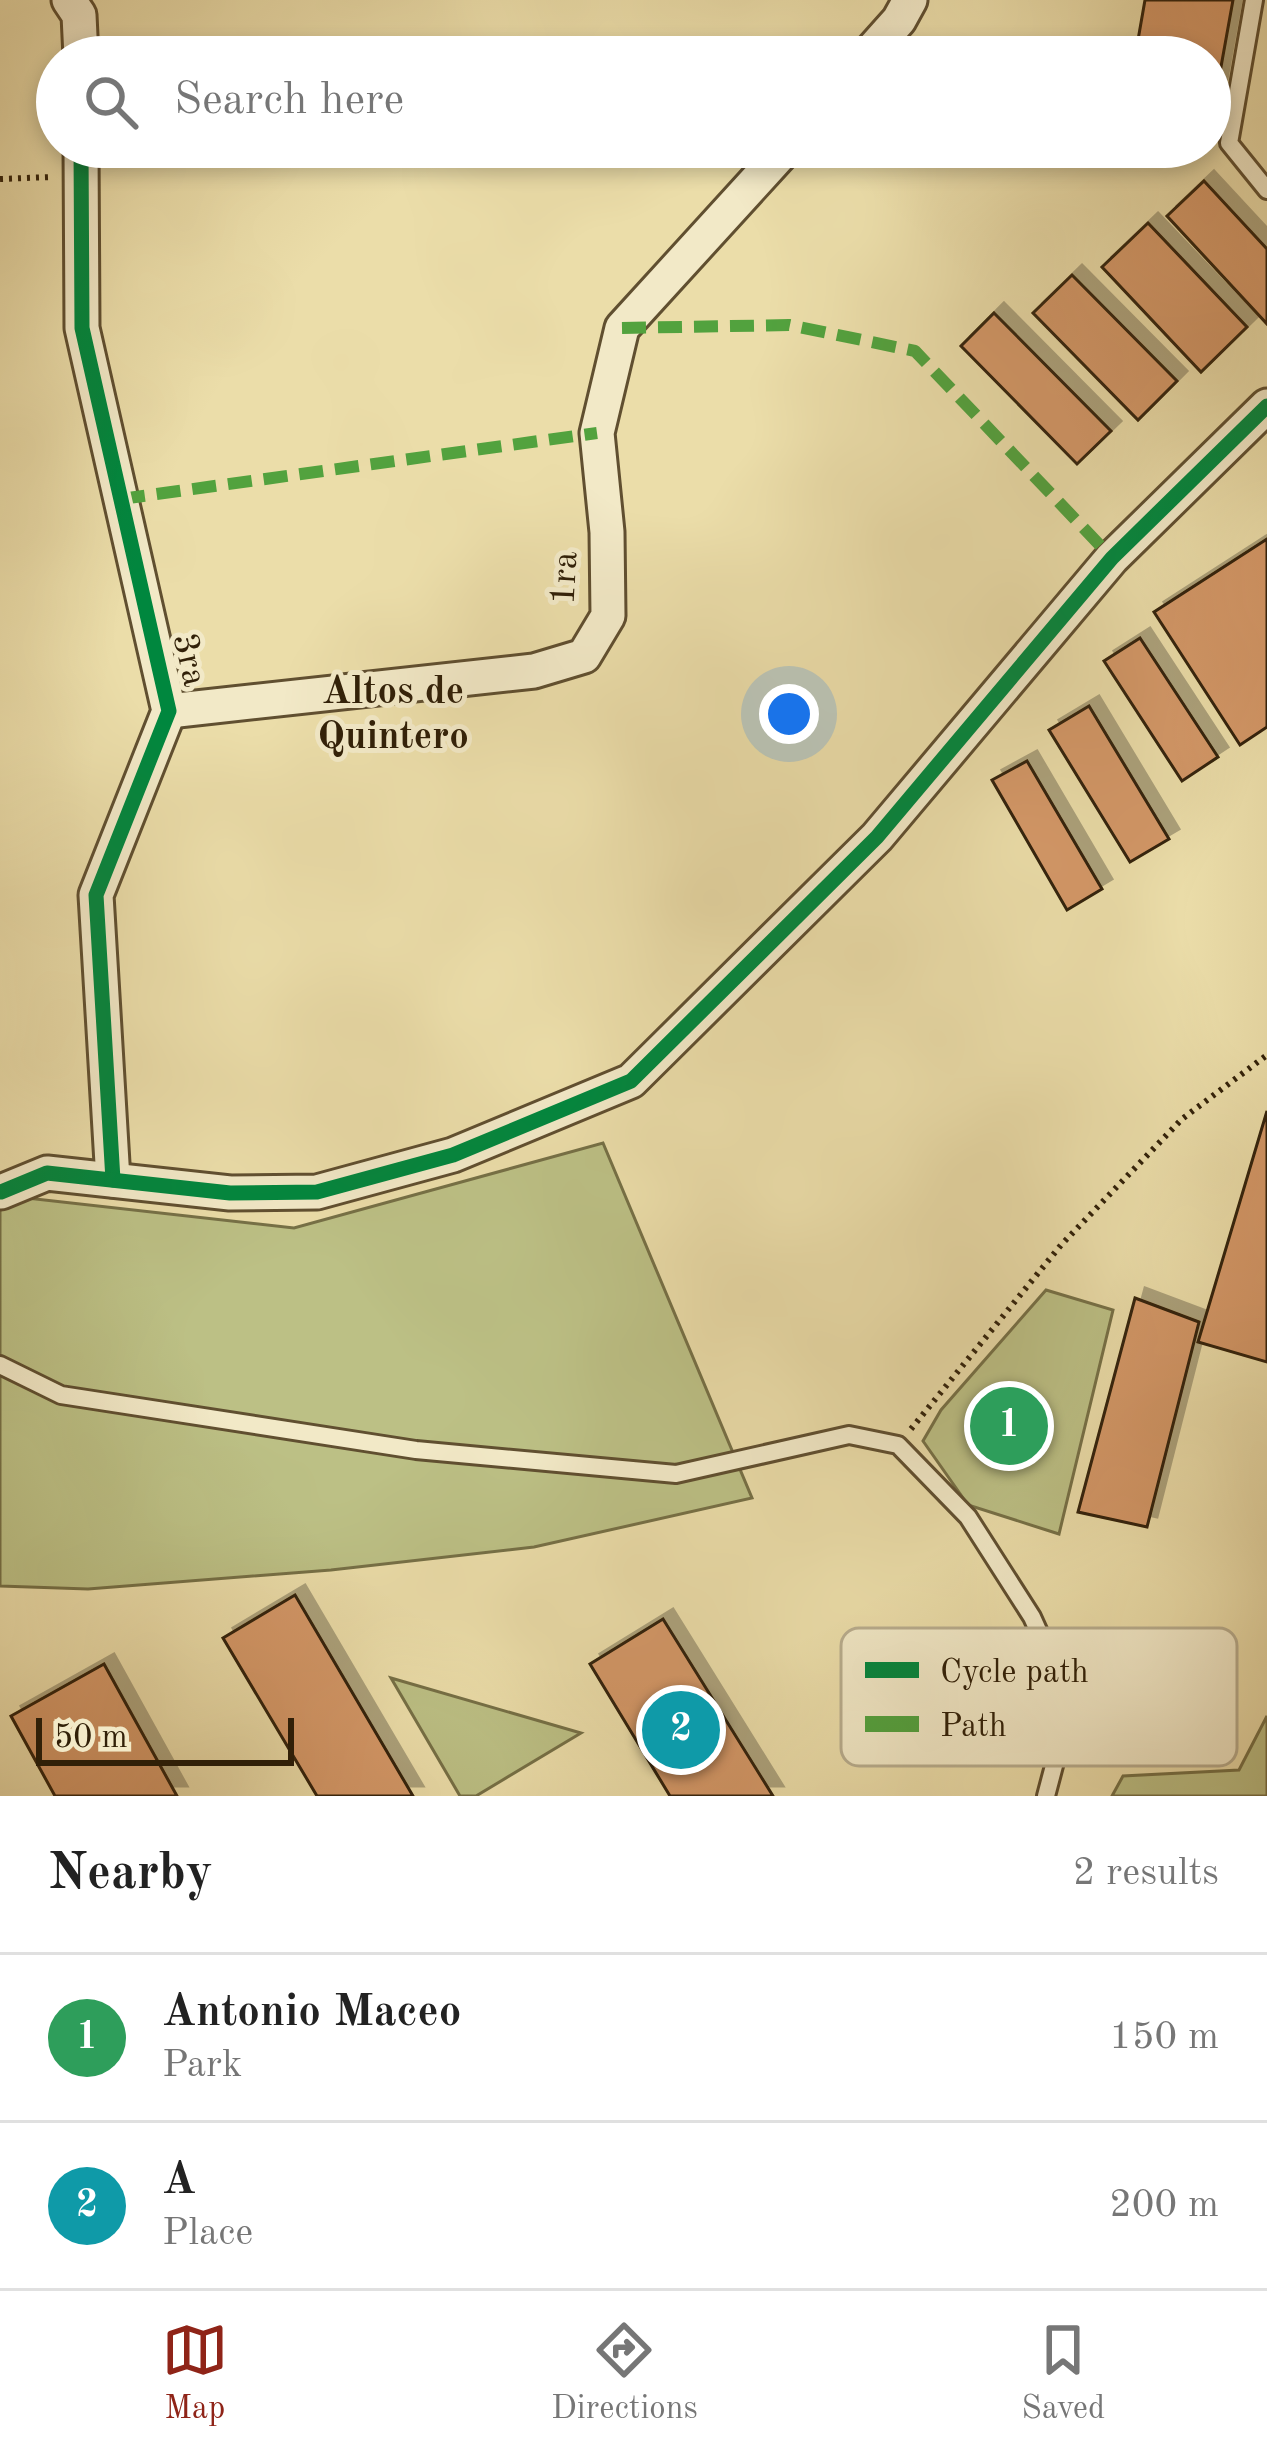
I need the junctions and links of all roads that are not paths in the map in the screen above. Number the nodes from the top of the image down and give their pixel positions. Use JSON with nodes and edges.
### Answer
{"nodes":[{"id":1,"x":70,"y":0,"type":"edge"},
{"id":2,"x":910,"y":0,"type":"edge"},
{"id":3,"x":1253,"y":0,"type":"edge"},
{"id":4,"x":80,"y":36,"type":"edge"},
{"id":5,"x":885,"y":36,"type":"edge"},
{"id":6,"x":1231,"y":131,"type":"edge"},
{"id":7,"x":1231,"y":145,"type":"edge"},
{"id":8,"x":80,"y":168,"type":"edge"},
{"id":9,"x":768,"y":168,"type":"edge"},
{"id":10,"x":1267,"y":190,"type":"edge"},
{"id":11,"x":1267,"y":406,"type":"edge"},
{"id":12,"x":169,"y":711,"type":"junction"},
{"id":13,"x":113,"y":1180,"type":"junction"},
{"id":14,"x":0,"y":1192,"type":"edge"},
{"id":15,"x":0,"y":1365,"type":"edge"},
{"id":16,"x":1037,"y":1628,"type":"edge"},
{"id":17,"x":1054,"y":1766,"type":"edge"},
{"id":18,"x":1046,"y":1796,"type":"edge"}],
"edges":[{"from":1,"to":4,"type":"street"},
{"from":2,"to":5,"type":"street"},
{"from":3,"to":6,"type":"lane"},
{"from":7,"to":10,"type":"lane"},
{"from":8,"to":12,"type":"street","name":"3ra"},
{"from":9,"to":12,"type":"street","name":"1ra"},
{"from":11,"to":13,"type":"street"},
{"from":12,"to":13,"type":"street","name":"3ra"},
{"from":13,"to":14,"type":"street"},
{"from":15,"to":16,"type":"lane"},
{"from":17,"to":18,"type":"lane"}]}
